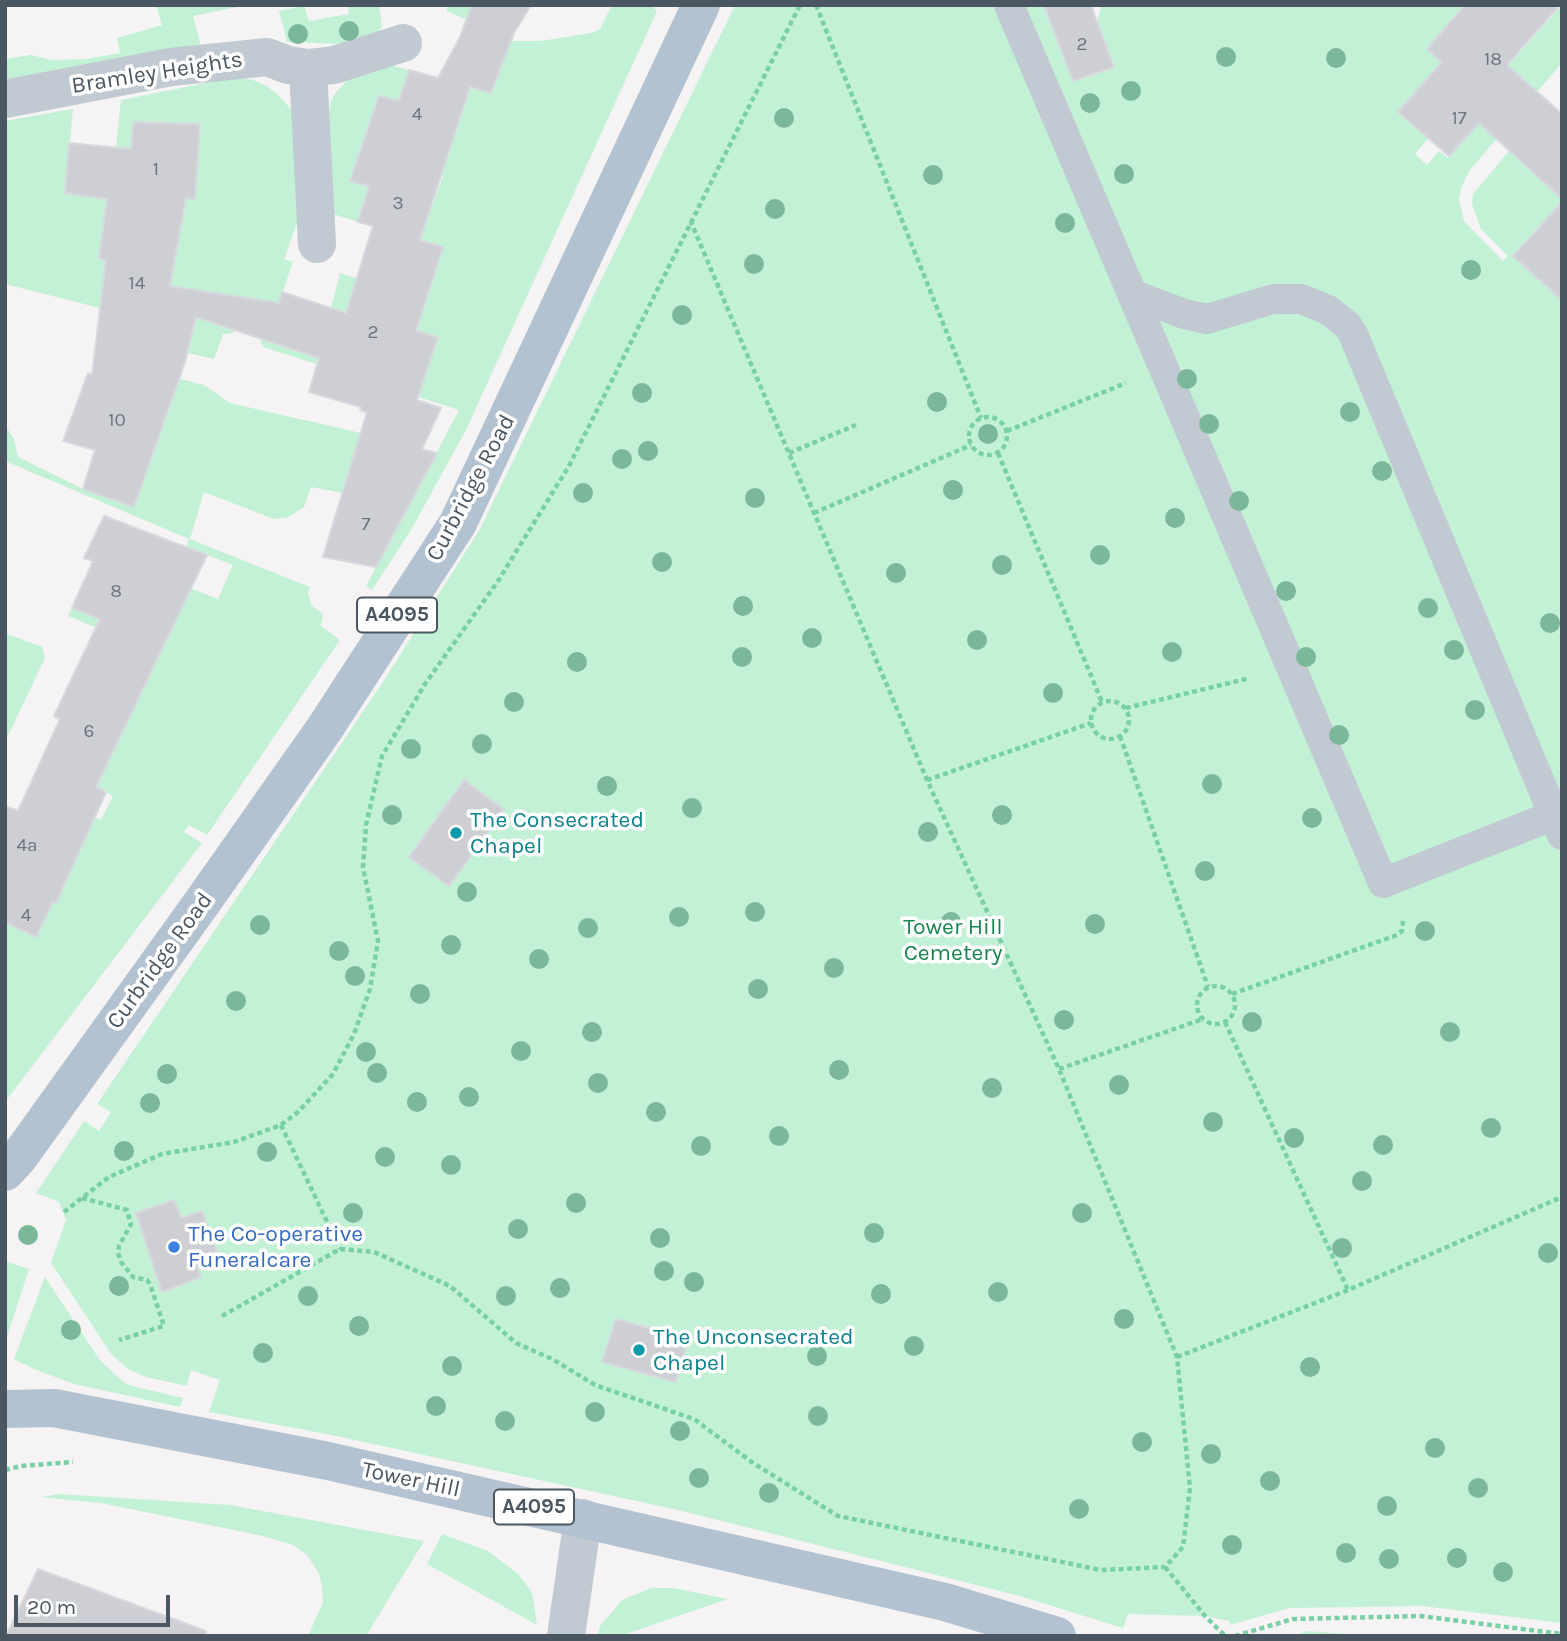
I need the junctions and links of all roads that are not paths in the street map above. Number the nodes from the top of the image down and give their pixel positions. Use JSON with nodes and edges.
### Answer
{"nodes":[{"id":1,"x":701,"y":5,"type":"edge"},
{"id":2,"x":1009,"y":5,"type":"edge"},
{"id":3,"x":403,"y":43,"type":"dead end"},
{"id":4,"x":308,"y":68,"type":"junction"},
{"id":5,"x":5,"y":99,"type":"edge"},
{"id":6,"x":317,"y":244,"type":"dead end"},
{"id":7,"x":1132,"y":294,"type":"junction"},
{"id":8,"x":1559,"y":821,"type":"edge"},
{"id":9,"x":5,"y":1172,"type":"edge"},
{"id":10,"x":5,"y":1409,"type":"edge"},
{"id":11,"x":583,"y":1518,"type":"junction"},
{"id":12,"x":566,"y":1636,"type":"edge"},
{"id":13,"x":1057,"y":1636,"type":"edge"}],
"edges":[{"from":1,"to":9,"type":"main road","name":"Curbridge Road","number":"A4095"},
{"from":2,"to":7,"type":"lane"},
{"from":3,"to":4,"type":"street","name":"Bramley Heights"},
{"from":4,"to":5,"type":"street","name":"Bramley Heights"},
{"from":4,"to":6,"type":"street"},
{"from":7,"to":8,"type":"lane"},
{"from":7,"to":8,"type":"lane"},
{"from":10,"to":11,"type":"main road","name":"Tower Hill","number":"A4095"},
{"from":11,"to":12,"type":"street"},
{"from":11,"to":13,"type":"main road","name":"Tower Hill","number":"A4095"}]}
